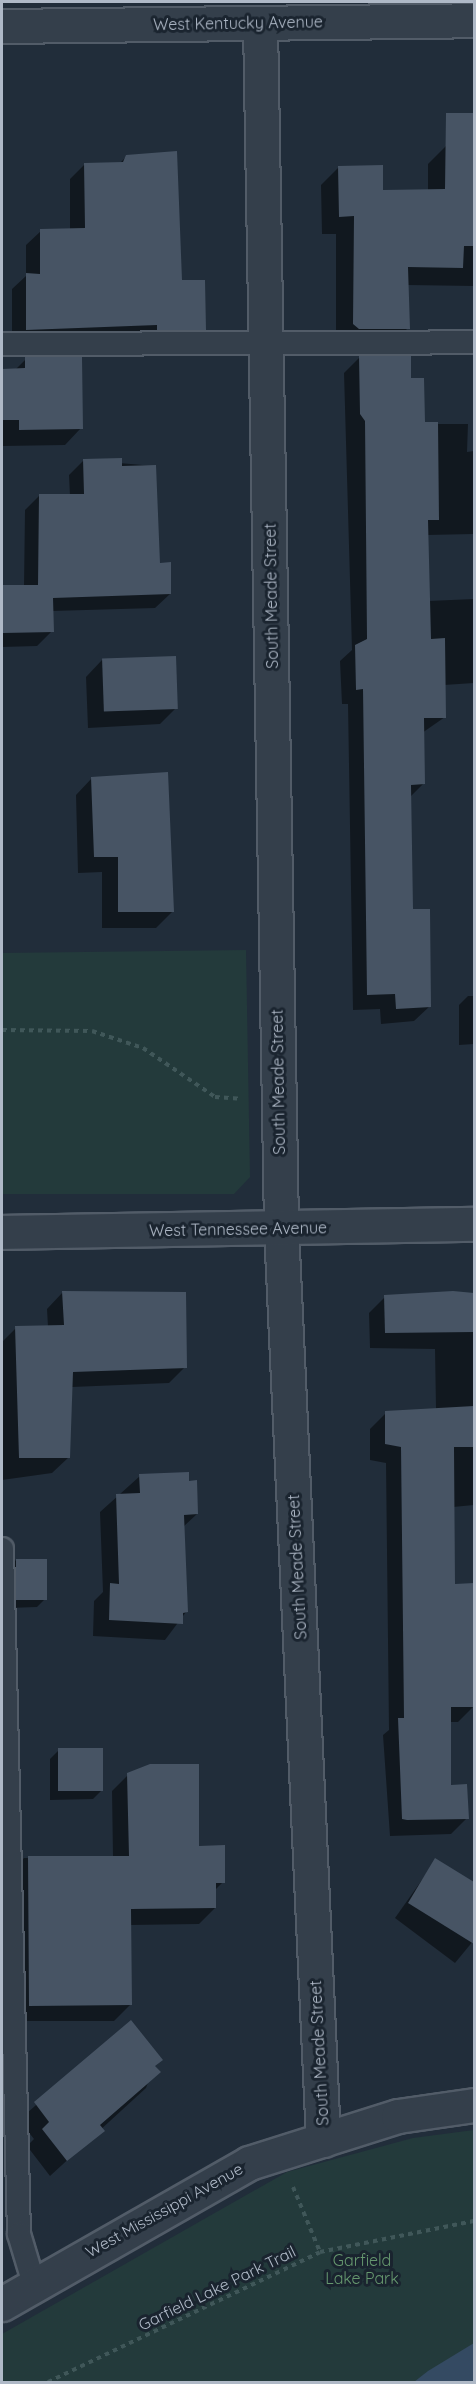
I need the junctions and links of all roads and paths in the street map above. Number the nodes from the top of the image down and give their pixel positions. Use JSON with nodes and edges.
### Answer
{"nodes":[{"id":1,"x":474,"y":20,"type":"edge"},
{"id":2,"x":260,"y":23,"type":"junction"},
{"id":3,"x":2,"y":26,"type":"edge"},
{"id":4,"x":267,"y":342,"type":"junction"},
{"id":5,"x":474,"y":342,"type":"edge"},
{"id":6,"x":2,"y":344,"type":"edge"},
{"id":7,"x":2,"y":1030,"type":"edge"},
{"id":8,"x":279,"y":1103,"type":"junction"},
{"id":9,"x":474,"y":1224,"type":"edge"},
{"id":10,"x":281,"y":1228,"type":"junction"},
{"id":11,"x":2,"y":1232,"type":"edge"},
{"id":12,"x":2,"y":1549,"type":"edge"},
{"id":13,"x":474,"y":2104,"type":"edge"},
{"id":14,"x":323,"y":2140,"type":"junction"},
{"id":15,"x":291,"y":2182,"type":"dead end"},
{"id":16,"x":474,"y":2221,"type":"edge"},
{"id":17,"x":320,"y":2252,"type":"junction"},
{"id":18,"x":34,"y":2284,"type":"junction"},
{"id":19,"x":2,"y":2304,"type":"edge"},
{"id":20,"x":48,"y":2382,"type":"edge"}],
"edges":[{"from":1,"to":2,"type":"street","name":"West Kentucky Avenue"},
{"from":2,"to":3,"type":"street","name":"West Kentucky Avenue"},
{"from":2,"to":4,"type":"street","name":"South Meade Street"},
{"from":4,"to":5,"type":"lane"},
{"from":4,"to":6,"type":"lane"},
{"from":4,"to":8,"type":"street","name":"South Meade Street"},
{"from":7,"to":8,"type":"path"},
{"from":8,"to":10,"type":"street","name":"South Meade Street"},
{"from":9,"to":10,"type":"street","name":"West Tennessee Avenue"},
{"from":10,"to":11,"type":"street","name":"West Tennessee Avenue"},
{"from":10,"to":14,"type":"street","name":"South Meade Street"},
{"from":12,"to":18,"type":"lane"},
{"from":13,"to":14,"type":"street","name":"West Mississippi Avenue"},
{"from":14,"to":18,"type":"street","name":"West Mississippi Avenue"},
{"from":15,"to":17,"type":"path"},
{"from":16,"to":17,"type":"path","name":"Garfield Lake Park Trail"},
{"from":17,"to":20,"type":"path","name":"Garfield Lake Park Trail"},
{"from":18,"to":19,"type":"street","name":"West Mississippi Avenue"}]}
